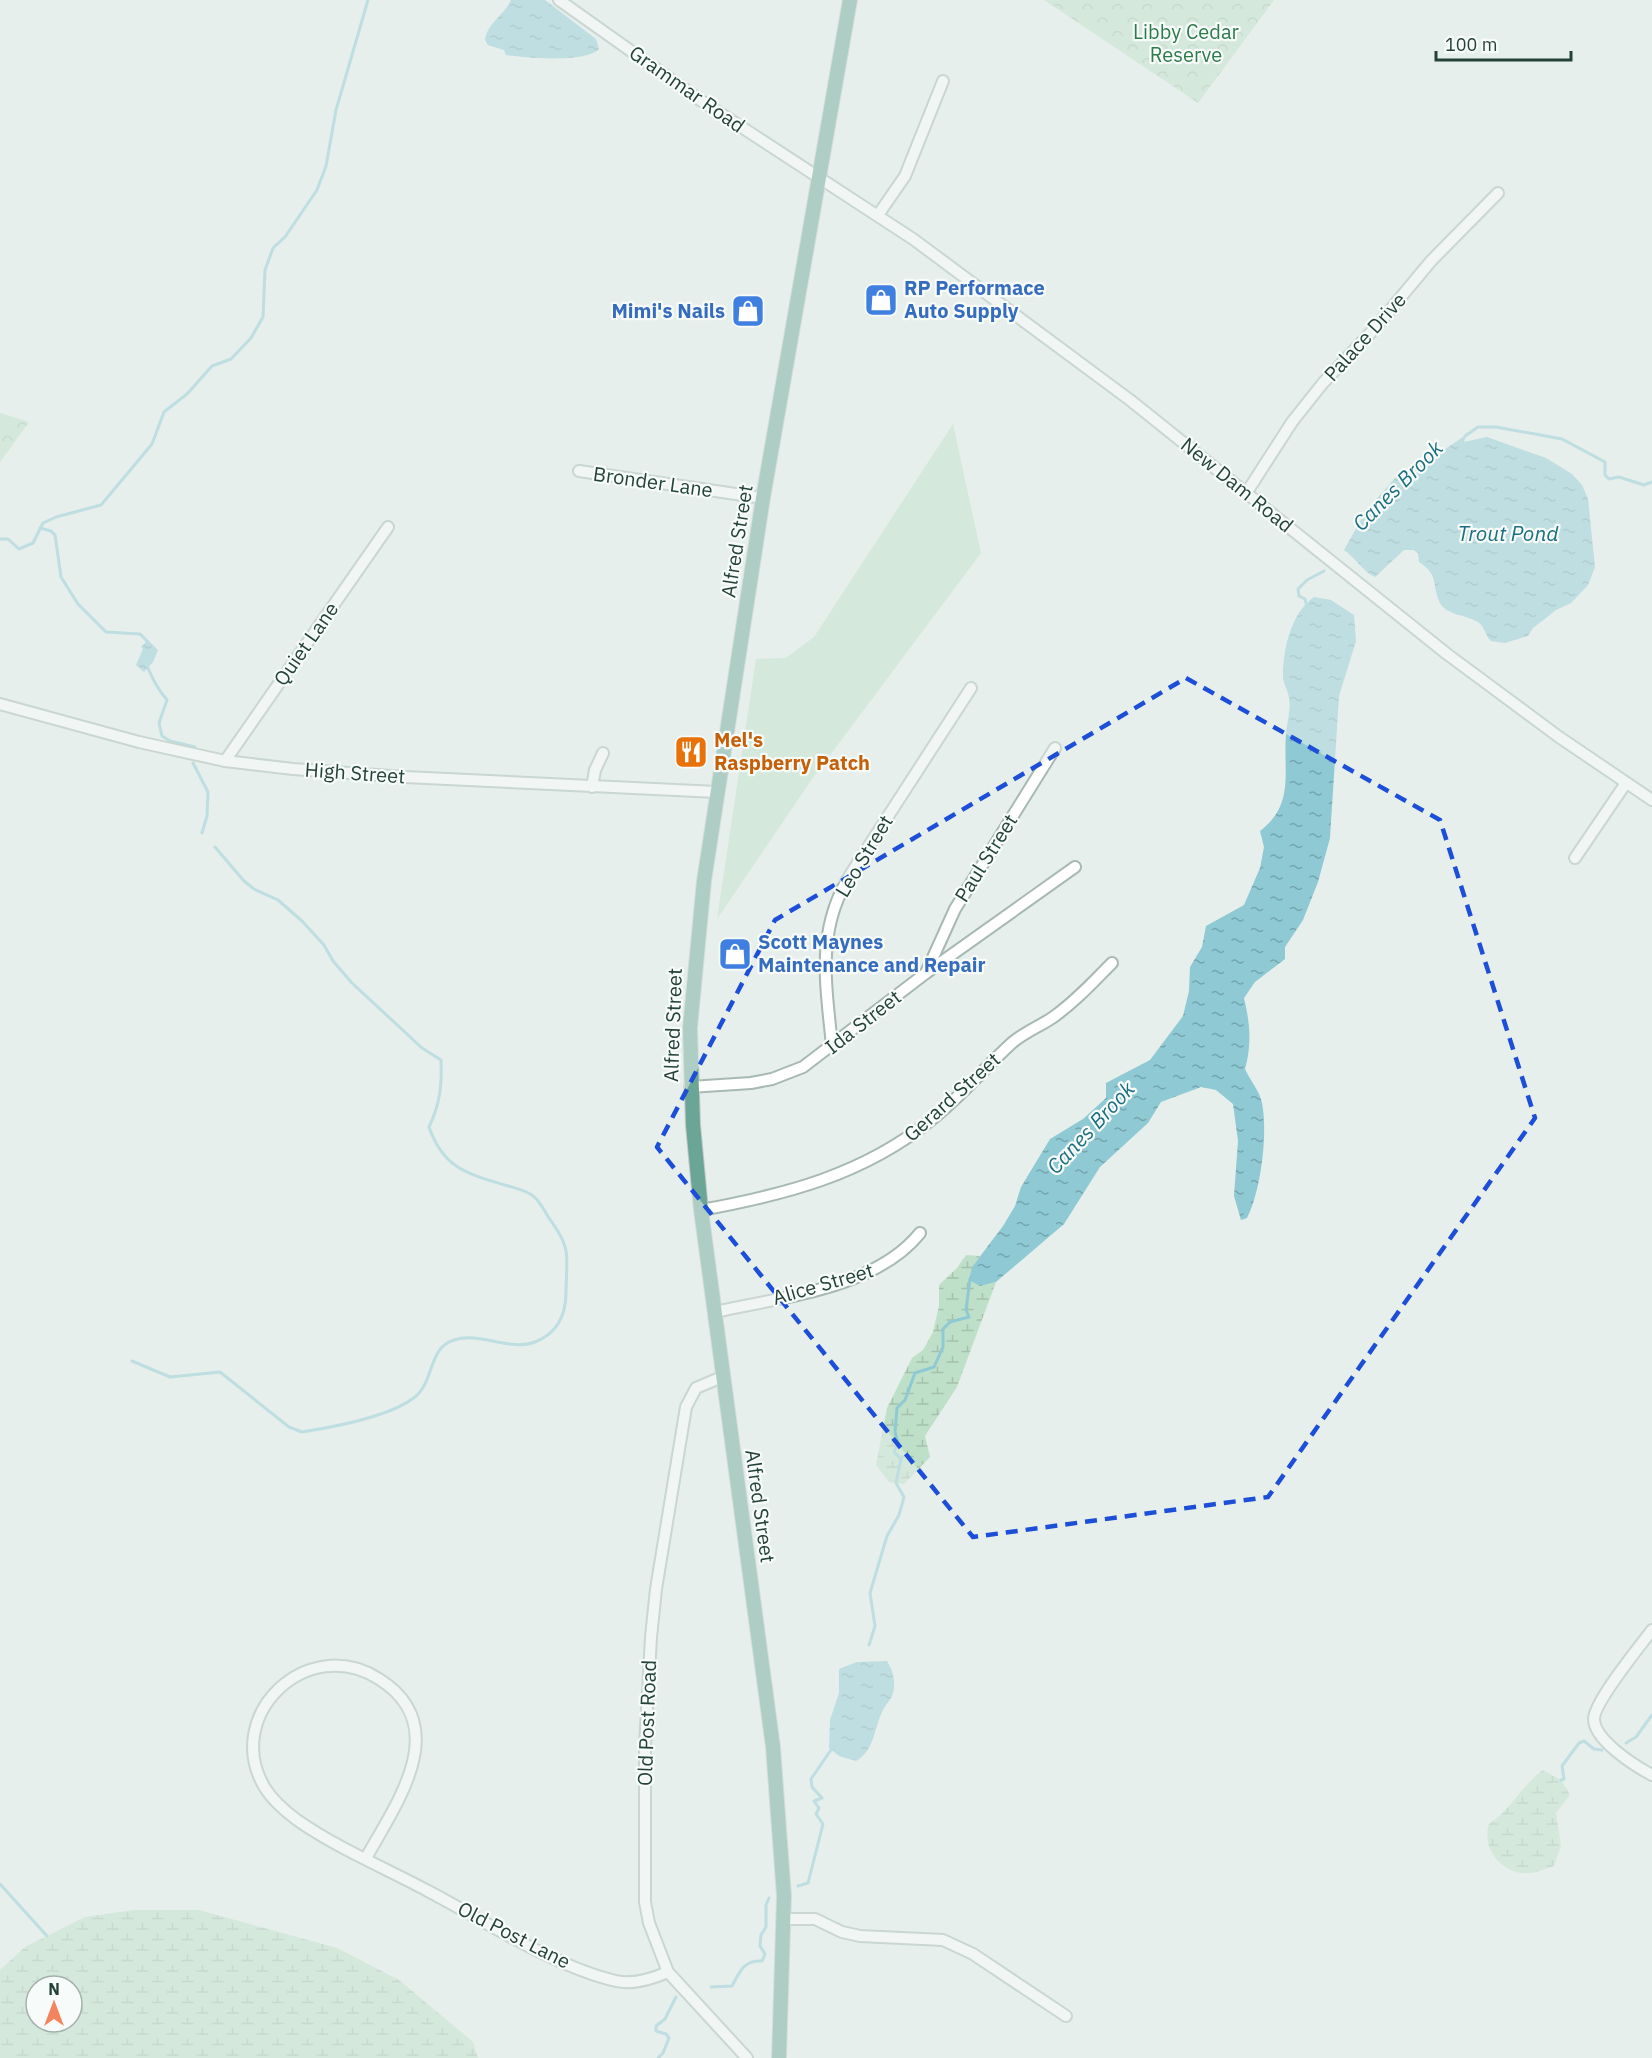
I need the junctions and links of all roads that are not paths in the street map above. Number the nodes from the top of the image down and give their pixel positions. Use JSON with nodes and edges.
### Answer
{"nodes":[{"id":1,"x":559,"y":0,"type":"edge"},
{"id":2,"x":850,"y":0,"type":"edge"},
{"id":3,"x":943,"y":81,"type":"dead end"},
{"id":4,"x":818,"y":176,"type":"junction"},
{"id":5,"x":1498,"y":193,"type":"dead end"},
{"id":6,"x":878,"y":215,"type":"junction"},
{"id":7,"x":579,"y":471,"type":"dead end"},
{"id":8,"x":1247,"y":492,"type":"junction"},
{"id":9,"x":763,"y":498,"type":"junction"},
{"id":10,"x":388,"y":527,"type":"dead end"},
{"id":11,"x":971,"y":688,"type":"dead end"},
{"id":12,"x":0,"y":704,"type":"edge"},
{"id":13,"x":1055,"y":748,"type":"dead end"},
{"id":14,"x":603,"y":753,"type":"dead end"},
{"id":15,"x":225,"y":760,"type":"junction"},
{"id":16,"x":1626,"y":783,"type":"junction"},
{"id":17,"x":592,"y":787,"type":"junction"},
{"id":18,"x":717,"y":792,"type":"junction"},
{"id":19,"x":1652,"y":800,"type":"edge"},
{"id":20,"x":1575,"y":858,"type":"dead end"},
{"id":21,"x":1075,"y":867,"type":"dead end"},
{"id":22,"x":1112,"y":963,"type":"dead end"},
{"id":23,"x":926,"y":973,"type":"junction"},
{"id":24,"x":832,"y":1046,"type":"junction"},
{"id":25,"x":690,"y":1087,"type":"junction"},
{"id":26,"x":701,"y":1210,"type":"junction"},
{"id":27,"x":920,"y":1233,"type":"dead end"},
{"id":28,"x":715,"y":1312,"type":"junction"},
{"id":29,"x":723,"y":1377,"type":"junction"},
{"id":30,"x":1652,"y":1630,"type":"edge"},
{"id":31,"x":1652,"y":1775,"type":"edge"},
{"id":32,"x":366,"y":1858,"type":"junction"},
{"id":33,"x":783,"y":1919,"type":"junction"},
{"id":34,"x":668,"y":1972,"type":"junction"},
{"id":35,"x":1066,"y":2016,"type":"dead end"},
{"id":36,"x":747,"y":2058,"type":"edge"},
{"id":37,"x":779,"y":2058,"type":"edge"}],
"edges":[{"from":1,"to":4,"type":"street","name":"Grammar Road"},
{"from":2,"to":4,"type":"main road","name":"Alfred Street"},
{"from":3,"to":6,"type":"street"},
{"from":4,"to":6,"type":"street","name":"New Dam Road"},
{"from":4,"to":9,"type":"main road","name":"Alfred Street"},
{"from":5,"to":8,"type":"street","name":"Palace Drive"},
{"from":6,"to":8,"type":"street","name":"New Dam Road"},
{"from":7,"to":9,"type":"street","name":"Bronder Lane"},
{"from":8,"to":16,"type":"street","name":"New Dam Road"},
{"from":9,"to":18,"type":"main road","name":"Alfred Street"},
{"from":10,"to":15,"type":"street","name":"Quiet Lane"},
{"from":11,"to":24,"type":"street","name":"Leo Street"},
{"from":12,"to":15,"type":"street","name":"High Street"},
{"from":13,"to":23,"type":"street","name":"Paul Street"},
{"from":14,"to":17,"type":"street"},
{"from":15,"to":17,"type":"street","name":"High Street"},
{"from":16,"to":19,"type":"street","name":"New Dam Road"},
{"from":16,"to":20,"type":"street"},
{"from":17,"to":18,"type":"street","name":"High Street"},
{"from":18,"to":25,"type":"main road","name":"Alfred Street"},
{"from":21,"to":23,"type":"street","name":"Ida Street"},
{"from":22,"to":26,"type":"street","name":"Gerard Street"},
{"from":23,"to":24,"type":"street","name":"Ida Street"},
{"from":24,"to":25,"type":"street","name":"Ida Street"},
{"from":25,"to":26,"type":"main road","name":"Alfred Street"},
{"from":26,"to":28,"type":"main road","name":"Alfred Street"},
{"from":27,"to":28,"type":"street","name":"Alice Street"},
{"from":28,"to":29,"type":"main road","name":"Alfred Street"},
{"from":29,"to":33,"type":"main road","name":"Alfred Street"},
{"from":29,"to":34,"type":"street","name":"Old Post Road"},
{"from":30,"to":31,"type":"street"},
{"from":32,"to":32,"type":"street","name":"Old Post Lane"},
{"from":32,"to":34,"type":"street","name":"Old Post Lane"},
{"from":33,"to":35,"type":"street"},
{"from":33,"to":37,"type":"main road","name":"Alfred Street"},
{"from":34,"to":36,"type":"street","name":"Old Post Road"}]}
